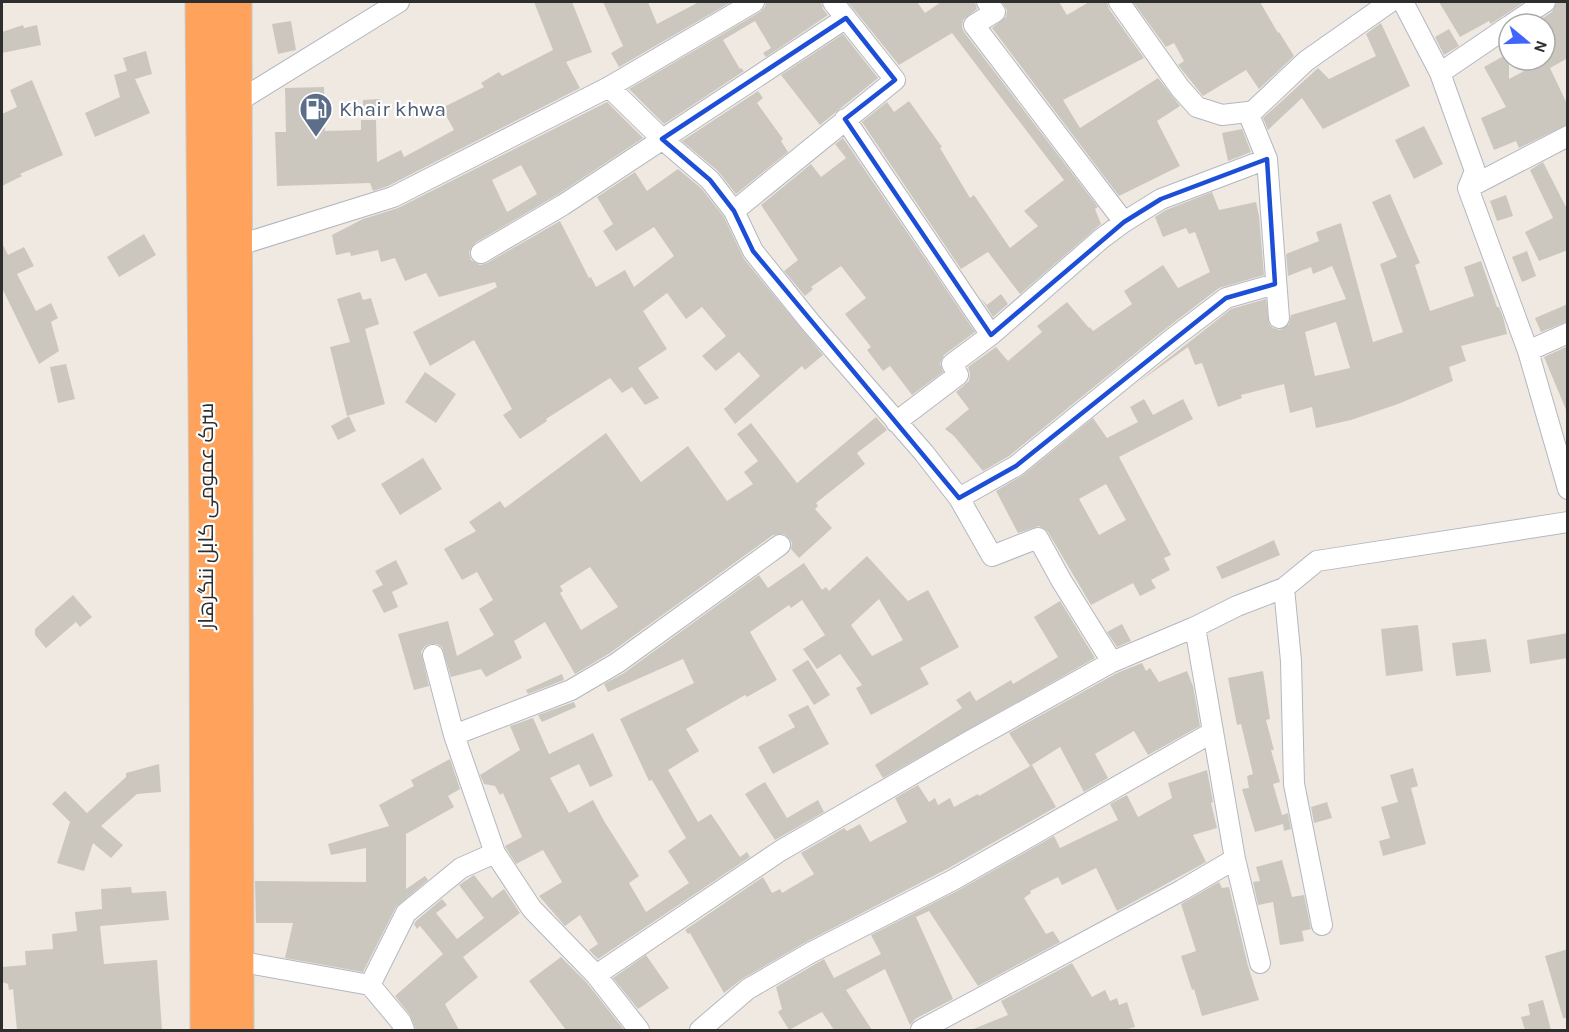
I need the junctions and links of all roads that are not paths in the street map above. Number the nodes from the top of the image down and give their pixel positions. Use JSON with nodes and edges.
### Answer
{"nodes":[{"id":1,"x":202,"y":2,"type":"edge"},
{"id":2,"x":235,"y":2,"type":"edge"},
{"id":3,"x":399,"y":2,"type":"edge"},
{"id":4,"x":754,"y":2,"type":"edge"},
{"id":5,"x":833,"y":2,"type":"edge"},
{"id":6,"x":987,"y":2,"type":"edge"},
{"id":7,"x":1119,"y":2,"type":"edge"},
{"id":8,"x":1390,"y":2,"type":"edge"},
{"id":9,"x":1403,"y":2,"type":"edge"},
{"id":10,"x":1545,"y":2,"type":"edge"},
{"id":11,"x":1530,"y":12,"type":"edge"},
{"id":12,"x":846,"y":18,"type":"junction"},
{"id":13,"x":1497,"y":34,"type":"edge"},
{"id":14,"x":1440,"y":73,"type":"junction"},
{"id":15,"x":609,"y":87,"type":"junction"},
{"id":16,"x":237,"y":102,"type":"junction"},
{"id":17,"x":1249,"y":115,"type":"junction"},
{"id":18,"x":845,"y":119,"type":"junction"},
{"id":19,"x":1568,"y":136,"type":"edge"},
{"id":20,"x":662,"y":139,"type":"junction"},
{"id":21,"x":1268,"y":159,"type":"junction"},
{"id":22,"x":1468,"y":188,"type":"junction"},
{"id":23,"x":734,"y":210,"type":"junction"},
{"id":24,"x":1125,"y":222,"type":"junction"},
{"id":25,"x":236,"y":246,"type":"junction"},
{"id":26,"x":481,"y":253,"type":"dead end"},
{"id":27,"x":1275,"y":284,"type":"junction"},
{"id":28,"x":1279,"y":318,"type":"dead end"},
{"id":29,"x":1568,"y":333,"type":"edge"},
{"id":30,"x":991,"y":335,"type":"junction"},
{"id":31,"x":1528,"y":351,"type":"junction"},
{"id":32,"x":896,"y":422,"type":"junction"},
{"id":33,"x":1568,"y":489,"type":"edge"},
{"id":34,"x":959,"y":498,"type":"junction"},
{"id":35,"x":1568,"y":522,"type":"edge"},
{"id":36,"x":780,"y":545,"type":"dead end"},
{"id":37,"x":1284,"y":588,"type":"junction"},
{"id":38,"x":1195,"y":627,"type":"junction"},
{"id":39,"x":433,"y":655,"type":"dead end"},
{"id":40,"x":1112,"y":662,"type":"junction"},
{"id":41,"x":1213,"y":732,"type":"junction"},
{"id":42,"x":454,"y":735,"type":"junction"},
{"id":43,"x":495,"y":853,"type":"junction"},
{"id":44,"x":1235,"y":859,"type":"junction"},
{"id":45,"x":1322,"y":925,"type":"dead end"},
{"id":46,"x":237,"y":962,"type":"junction"},
{"id":47,"x":1260,"y":963,"type":"dead end"},
{"id":48,"x":596,"y":975,"type":"junction"},
{"id":49,"x":370,"y":985,"type":"junction"},
{"id":50,"x":207,"y":1030,"type":"edge"},
{"id":51,"x":237,"y":1030,"type":"edge"},
{"id":52,"x":404,"y":1030,"type":"edge"},
{"id":53,"x":639,"y":1030,"type":"edge"},
{"id":54,"x":700,"y":1030,"type":"edge"},
{"id":55,"x":921,"y":1030,"type":"edge"}],
"edges":[{"from":1,"to":50,"type":"highway","name":"سرک عمومی کابل ننگرهار"},
{"from":2,"to":16,"type":"highway","name":"سرک عمومی کابل ننگرهار"},
{"from":3,"to":16,"type":"street"},
{"from":4,"to":15,"type":"street"},
{"from":5,"to":12,"type":"street"},
{"from":6,"to":24,"type":"street"},
{"from":7,"to":17,"type":"street"},
{"from":8,"to":17,"type":"street"},
{"from":9,"to":14,"type":"street"},
{"from":10,"to":11,"type":"street"},
{"from":12,"to":18,"type":"street"},
{"from":12,"to":20,"type":"street"},
{"from":13,"to":14,"type":"street"},
{"from":14,"to":22,"type":"street"},
{"from":15,"to":20,"type":"street"},
{"from":15,"to":25,"type":"street"},
{"from":16,"to":25,"type":"highway","name":"سرک عمومی کابل ننگرهار"},
{"from":17,"to":21,"type":"street"},
{"from":18,"to":23,"type":"street"},
{"from":18,"to":30,"type":"street"},
{"from":19,"to":22,"type":"street"},
{"from":20,"to":23,"type":"street"},
{"from":20,"to":26,"type":"street"},
{"from":21,"to":24,"type":"street"},
{"from":21,"to":27,"type":"street"},
{"from":22,"to":31,"type":"street"},
{"from":23,"to":32,"type":"street"},
{"from":24,"to":30,"type":"street"},
{"from":25,"to":46,"type":"highway","name":"سرک عمومی کابل ننگرهار"},
{"from":27,"to":28,"type":"street"},
{"from":27,"to":34,"type":"street"},
{"from":29,"to":31,"type":"street"},
{"from":30,"to":32,"type":"street"},
{"from":31,"to":33,"type":"street"},
{"from":32,"to":34,"type":"street"},
{"from":34,"to":40,"type":"street"},
{"from":35,"to":37,"type":"street"},
{"from":36,"to":42,"type":"street"},
{"from":37,"to":38,"type":"street"},
{"from":37,"to":45,"type":"street"},
{"from":38,"to":40,"type":"street"},
{"from":38,"to":41,"type":"street"},
{"from":39,"to":42,"type":"street"},
{"from":40,"to":48,"type":"street"},
{"from":41,"to":44,"type":"street"},
{"from":41,"to":54,"type":"street"},
{"from":42,"to":43,"type":"street"},
{"from":43,"to":48,"type":"street"},
{"from":43,"to":49,"type":"street"},
{"from":44,"to":47,"type":"street"},
{"from":44,"to":55,"type":"street"},
{"from":46,"to":49,"type":"street"},
{"from":46,"to":51,"type":"highway","name":"سرک عمومی کابل ننگرهار"},
{"from":48,"to":53,"type":"street"},
{"from":49,"to":52,"type":"street"}]}
